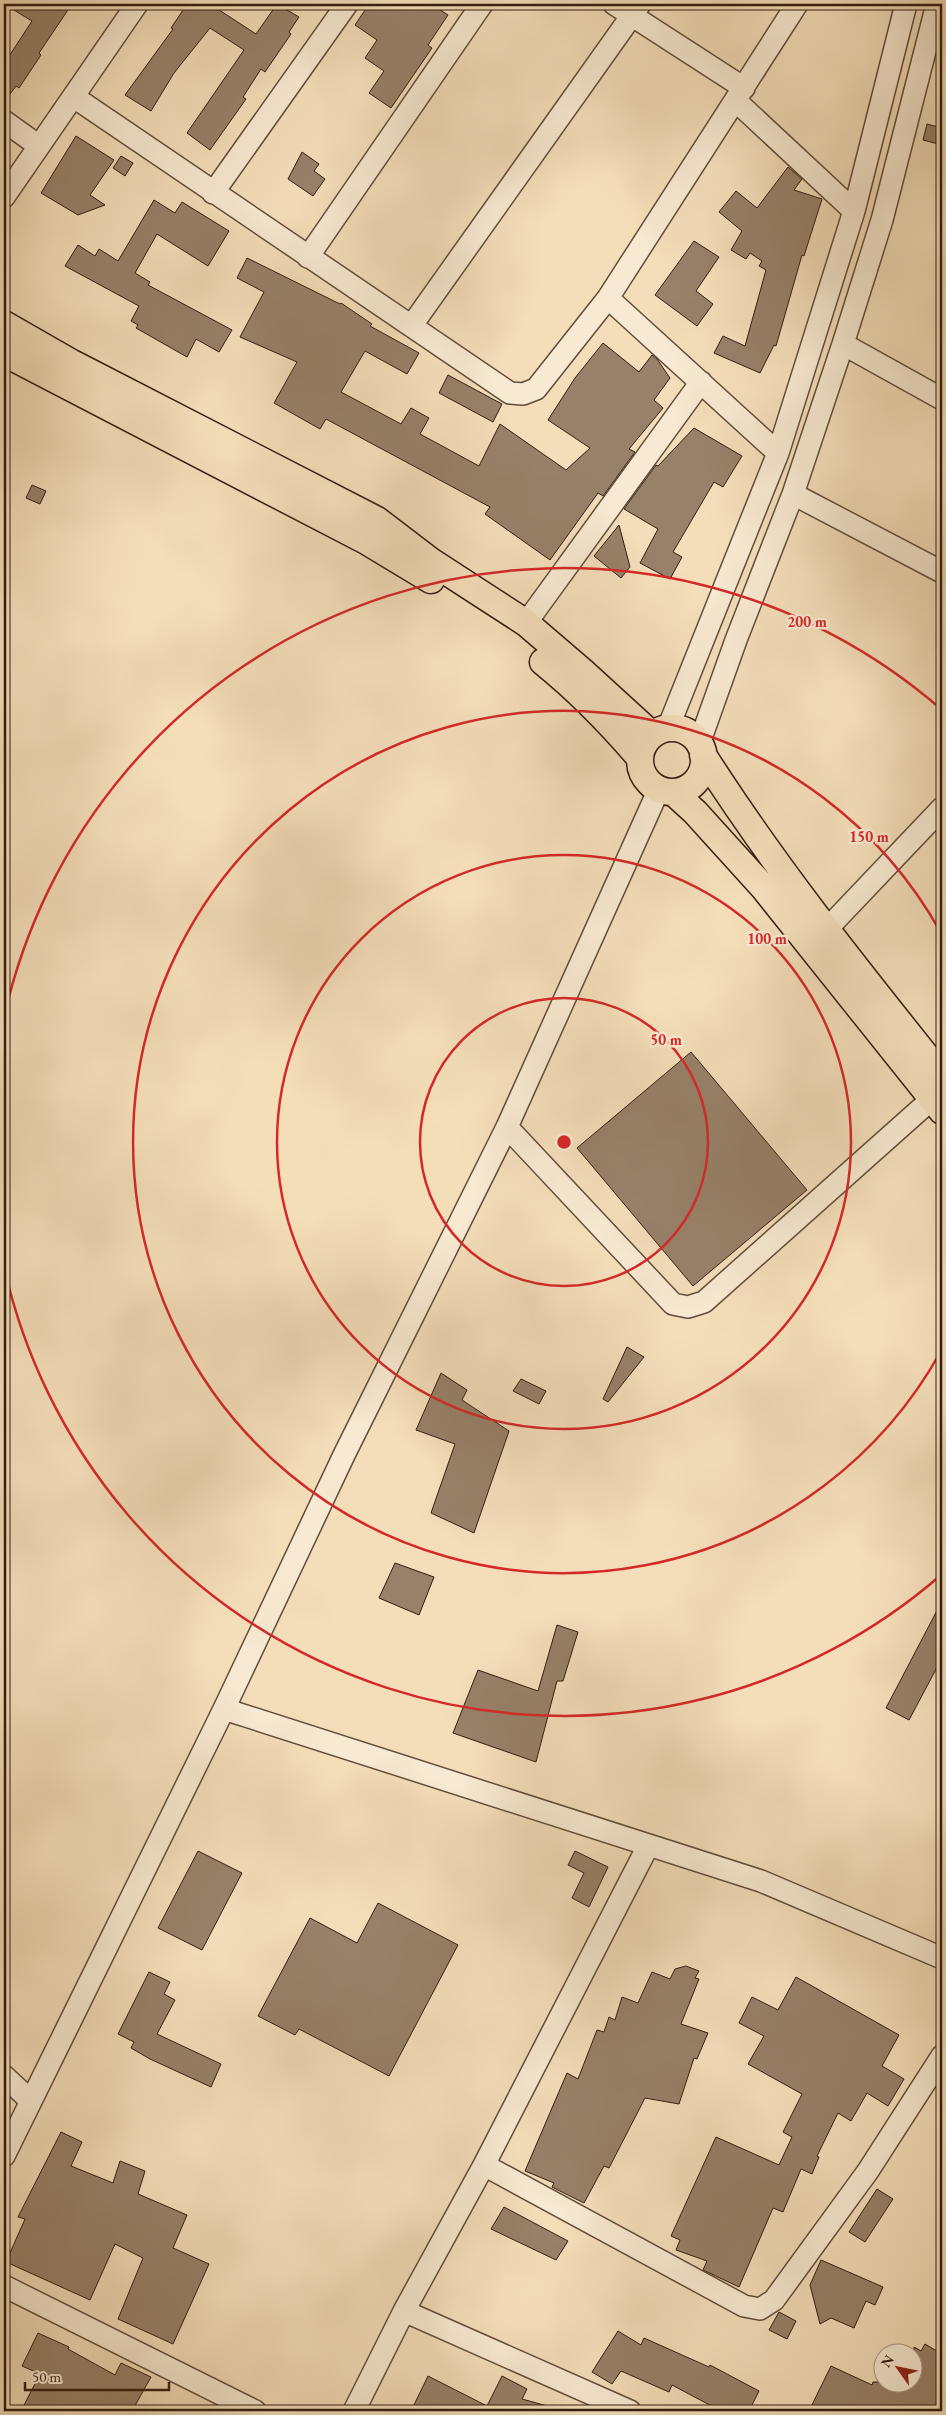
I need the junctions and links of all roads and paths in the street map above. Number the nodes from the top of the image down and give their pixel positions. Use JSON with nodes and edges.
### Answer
{"nodes":[{"id":1,"x":137,"y":4,"type":"edge"},
{"id":2,"x":347,"y":4,"type":"edge"},
{"id":3,"x":482,"y":4,"type":"edge"},
{"id":4,"x":797,"y":4,"type":"edge"},
{"id":5,"x":906,"y":4,"type":"edge"},
{"id":6,"x":937,"y":4,"type":"edge"},
{"id":7,"x":629,"y":8,"type":"edge"},
{"id":8,"x":740,"y":95,"type":"junction"},
{"id":9,"x":74,"y":97,"type":"junction"},
{"id":10,"x":4,"y":121,"type":"edge"},
{"id":11,"x":39,"y":146,"type":"junction"},
{"id":12,"x":213,"y":192,"type":"junction"},
{"id":13,"x":4,"y":197,"type":"edge"},
{"id":14,"x":854,"y":211,"type":"junction"},
{"id":15,"x":308,"y":257,"type":"junction"},
{"id":16,"x":608,"y":298,"type":"junction"},
{"id":17,"x":4,"y":324,"type":"edge"},
{"id":18,"x":412,"y":325,"type":"junction"},
{"id":19,"x":843,"y":344,"type":"junction"},
{"id":20,"x":4,"y":353,"type":"edge"},
{"id":21,"x":701,"y":382,"type":"junction"},
{"id":22,"x":942,"y":399,"type":"edge"},
{"id":23,"x":778,"y":453,"type":"junction"},
{"id":24,"x":793,"y":494,"type":"junction"},
{"id":25,"x":942,"y":572,"type":"edge"},
{"id":26,"x":526,"y":624,"type":"junction"},
{"id":27,"x":660,"y":732,"type":"junction"},
{"id":28,"x":701,"y":750,"type":"junction"},
{"id":29,"x":640,"y":758,"type":"junction"},
{"id":30,"x":666,"y":791,"type":"junction"},
{"id":31,"x":942,"y":808,"type":"edge"},
{"id":32,"x":826,"y":930,"type":"junction"},
{"id":33,"x":939,"y":1095,"type":"edge"},
{"id":34,"x":507,"y":1127,"type":"junction"},
{"id":35,"x":224,"y":1709,"type":"junction"},
{"id":36,"x":648,"y":1846,"type":"junction"},
{"id":37,"x":942,"y":1958,"type":"edge"},
{"id":38,"x":942,"y":2056,"type":"edge"},
{"id":39,"x":4,"y":2076,"type":"edge"},
{"id":40,"x":31,"y":2101,"type":"junction"},
{"id":41,"x":4,"y":2156,"type":"edge"},
{"id":42,"x":484,"y":2165,"type":"junction"},
{"id":43,"x":4,"y":2286,"type":"edge"},
{"id":44,"x":404,"y":2311,"type":"junction"},
{"id":45,"x":255,"y":2411,"type":"edge"},
{"id":46,"x":354,"y":2411,"type":"edge"},
{"id":47,"x":630,"y":2411,"type":"edge"}],
"edges":[{"from":1,"to":9,"type":"street"},
{"from":2,"to":12,"type":"street"},
{"from":3,"to":15,"type":"street"},
{"from":4,"to":8,"type":"street"},
{"from":5,"to":14,"type":"street"},
{"from":6,"to":19,"type":"street"},
{"from":7,"to":8,"type":"street"},
{"from":7,"to":18,"type":"street"},
{"from":8,"to":14,"type":"street"},
{"from":8,"to":16,"type":"street"},
{"from":9,"to":11,"type":"street"},
{"from":9,"to":12,"type":"street"},
{"from":10,"to":11,"type":"street"},
{"from":11,"to":13,"type":"street"},
{"from":12,"to":15,"type":"street"},
{"from":14,"to":23,"type":"street"},
{"from":15,"to":18,"type":"street"},
{"from":16,"to":18,"type":"street"},
{"from":16,"to":21,"type":"street"},
{"from":17,"to":26,"type":"main road"},
{"from":19,"to":22,"type":"street"},
{"from":19,"to":24,"type":"street"},
{"from":20,"to":29,"type":"main road"},
{"from":21,"to":23,"type":"street"},
{"from":21,"to":26,"type":"street"},
{"from":23,"to":27,"type":"street"},
{"from":24,"to":25,"type":"street"},
{"from":24,"to":28,"type":"street"},
{"from":26,"to":27,"type":"main road"},
{"from":27,"to":28,"type":"main road"},
{"from":27,"to":29,"type":"main road"},
{"from":28,"to":30,"type":"main road"},
{"from":28,"to":32,"type":"main road"},
{"from":29,"to":30,"type":"main road"},
{"from":30,"to":33,"type":"main road"},
{"from":30,"to":34,"type":"street"},
{"from":31,"to":32,"type":"street"},
{"from":32,"to":33,"type":"main road"},
{"from":33,"to":34,"type":"street"},
{"from":34,"to":35,"type":"street"},
{"from":35,"to":36,"type":"street"},
{"from":35,"to":40,"type":"street"},
{"from":36,"to":37,"type":"street"},
{"from":36,"to":42,"type":"street"},
{"from":38,"to":42,"type":"street"},
{"from":39,"to":40,"type":"street"},
{"from":40,"to":41,"type":"street"},
{"from":42,"to":44,"type":"street"},
{"from":43,"to":45,"type":"street"},
{"from":44,"to":46,"type":"street"},
{"from":44,"to":47,"type":"street"}]}
